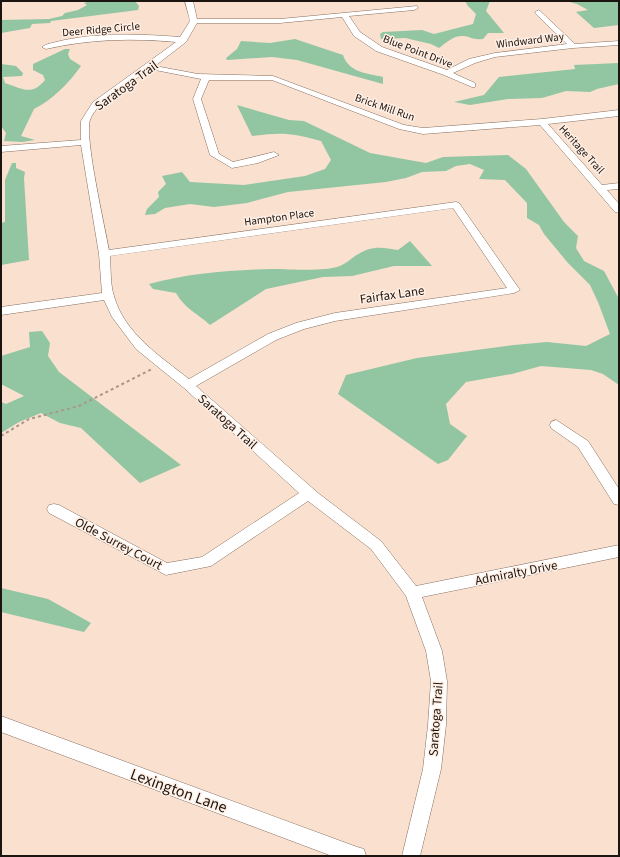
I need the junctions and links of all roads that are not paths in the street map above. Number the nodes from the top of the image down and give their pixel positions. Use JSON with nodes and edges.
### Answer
{"nodes":[{"id":1,"x":189,"y":1,"type":"edge"},
{"id":2,"x":414,"y":8,"type":"dead end"},
{"id":3,"x":538,"y":12,"type":"dead end"},
{"id":4,"x":344,"y":14,"type":"junction"},
{"id":5,"x":194,"y":21,"type":"junction"},
{"id":6,"x":183,"y":40,"type":"junction"},
{"id":7,"x":619,"y":43,"type":"edge"},
{"id":8,"x":573,"y":46,"type":"junction"},
{"id":9,"x":46,"y":47,"type":"dead end"},
{"id":10,"x":150,"y":67,"type":"junction"},
{"id":11,"x":447,"y":73,"type":"junction"},
{"id":12,"x":206,"y":77,"type":"junction"},
{"id":13,"x":472,"y":85,"type":"dead end"},
{"id":14,"x":619,"y":113,"type":"edge"},
{"id":15,"x":542,"y":122,"type":"junction"},
{"id":16,"x":85,"y":142,"type":"junction"},
{"id":17,"x":1,"y":149,"type":"edge"},
{"id":18,"x":274,"y":155,"type":"dead end"},
{"id":19,"x":619,"y":186,"type":"edge"},
{"id":20,"x":601,"y":188,"type":"junction"},
{"id":21,"x":456,"y":205,"type":"joint"},
{"id":22,"x":619,"y":210,"type":"edge"},
{"id":23,"x":104,"y":254,"type":"junction"},
{"id":24,"x":108,"y":296,"type":"junction"},
{"id":25,"x":1,"y":311,"type":"edge"},
{"id":26,"x":188,"y":385,"type":"junction"},
{"id":27,"x":556,"y":425,"type":"dead end"},
{"id":28,"x":309,"y":493,"type":"junction"},
{"id":29,"x":619,"y":500,"type":"edge"},
{"id":30,"x":54,"y":509,"type":"dead end"},
{"id":31,"x":619,"y":551,"type":"edge"},
{"id":32,"x":413,"y":593,"type":"junction"},
{"id":33,"x":1,"y":724,"type":"edge"},
{"id":34,"x":357,"y":856,"type":"edge"},
{"id":35,"x":411,"y":856,"type":"edge"}],
"edges":[{"from":1,"to":5,"type":"street"},
{"from":2,"to":4,"type":"street"},
{"from":3,"to":8,"type":"street"},
{"from":4,"to":5,"type":"street"},
{"from":4,"to":11,"type":"street","name":"Blue Point Drive"},
{"from":5,"to":6,"type":"street","name":"Saratoga Trail"},
{"from":6,"to":9,"type":"street","name":"Deer Ridge Circle"},
{"from":6,"to":10,"type":"street","name":"Saratoga Trail"},
{"from":7,"to":8,"type":"street","name":"Windward Way"},
{"from":8,"to":11,"type":"street","name":"Windward Way"},
{"from":10,"to":12,"type":"street","name":"Brick Mill Run"},
{"from":10,"to":16,"type":"street","name":"Saratoga Trail"},
{"from":11,"to":13,"type":"street","name":"Blue Point Drive"},
{"from":12,"to":15,"type":"street","name":"Brick Mill Run"},
{"from":12,"to":18,"type":"street"},
{"from":14,"to":15,"type":"street","name":"Brick Mill Run"},
{"from":15,"to":20,"type":"street","name":"Heritage Trail"},
{"from":16,"to":17,"type":"street"},
{"from":16,"to":23,"type":"street","name":"Saratoga Trail"},
{"from":19,"to":20,"type":"street"},
{"from":20,"to":22,"type":"street","name":"Heritage Trail"},
{"from":21,"to":23,"type":"street","name":"Hampton Place"},
{"from":21,"to":26,"type":"street","name":"Fairfax Lane"},
{"from":23,"to":24,"type":"street","name":"Saratoga Trail"},
{"from":24,"to":25,"type":"street"},
{"from":24,"to":26,"type":"street","name":"Saratoga Trail"},
{"from":26,"to":28,"type":"street","name":"Saratoga Trail"},
{"from":27,"to":29,"type":"street"},
{"from":28,"to":30,"type":"street","name":"Olde Surrey Court"},
{"from":28,"to":32,"type":"street","name":"Saratoga Trail"},
{"from":31,"to":32,"type":"street","name":"Admiralty Drive"},
{"from":32,"to":35,"type":"street","name":"Saratoga Trail"},
{"from":33,"to":34,"type":"street","name":"Lexington Lane"}]}
